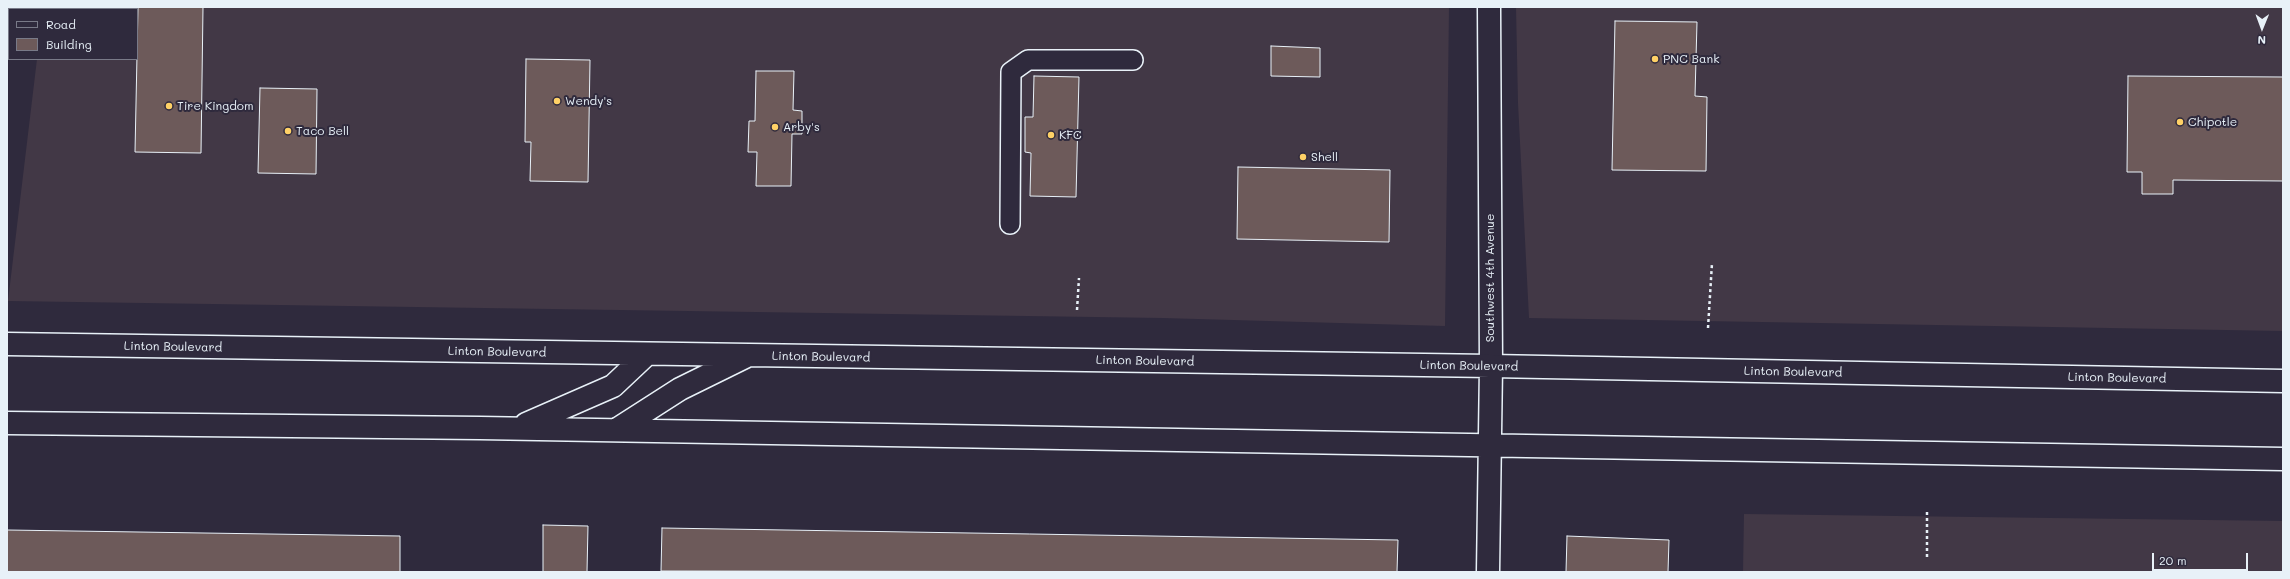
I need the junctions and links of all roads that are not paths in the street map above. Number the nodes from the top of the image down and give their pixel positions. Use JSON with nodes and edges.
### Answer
{"nodes":[{"id":1,"x":1489,"y":7,"type":"edge"},
{"id":2,"x":1133,"y":60,"type":"dead end"},
{"id":3,"x":1010,"y":224,"type":"dead end"},
{"id":4,"x":7,"y":344,"type":"edge"},
{"id":5,"x":647,"y":354,"type":"junction"},
{"id":6,"x":748,"y":355,"type":"junction"},
{"id":7,"x":1491,"y":366,"type":"junction"},
{"id":8,"x":2283,"y":381,"type":"edge"},
{"id":9,"x":7,"y":423,"type":"edge"},
{"id":10,"x":514,"y":428,"type":"junction"},
{"id":11,"x":616,"y":430,"type":"junction"},
{"id":12,"x":1489,"y":445,"type":"junction"},
{"id":13,"x":2283,"y":459,"type":"edge"},
{"id":14,"x":1488,"y":572,"type":"edge"}],
"edges":[{"from":1,"to":7,"type":"main road","name":"Southwest 4th Avenue"},
{"from":2,"to":3,"type":"lane"},
{"from":4,"to":5,"type":"main road","name":"Linton Boulevard"},
{"from":5,"to":6,"type":"main road","name":"Linton Boulevard"},
{"from":5,"to":10,"type":"main road"},
{"from":6,"to":7,"type":"main road","name":"Linton Boulevard"},
{"from":6,"to":11,"type":"main road"},
{"from":7,"to":8,"type":"main road","name":"Linton Boulevard"},
{"from":7,"to":12,"type":"main road","name":"Southwest 4th Avenue"},
{"from":9,"to":10,"type":"main road"},
{"from":10,"to":11,"type":"main road"},
{"from":11,"to":12,"type":"main road"},
{"from":12,"to":13,"type":"main road"},
{"from":12,"to":14,"type":"main road","name":"Southwest 4th Avenue"}]}
